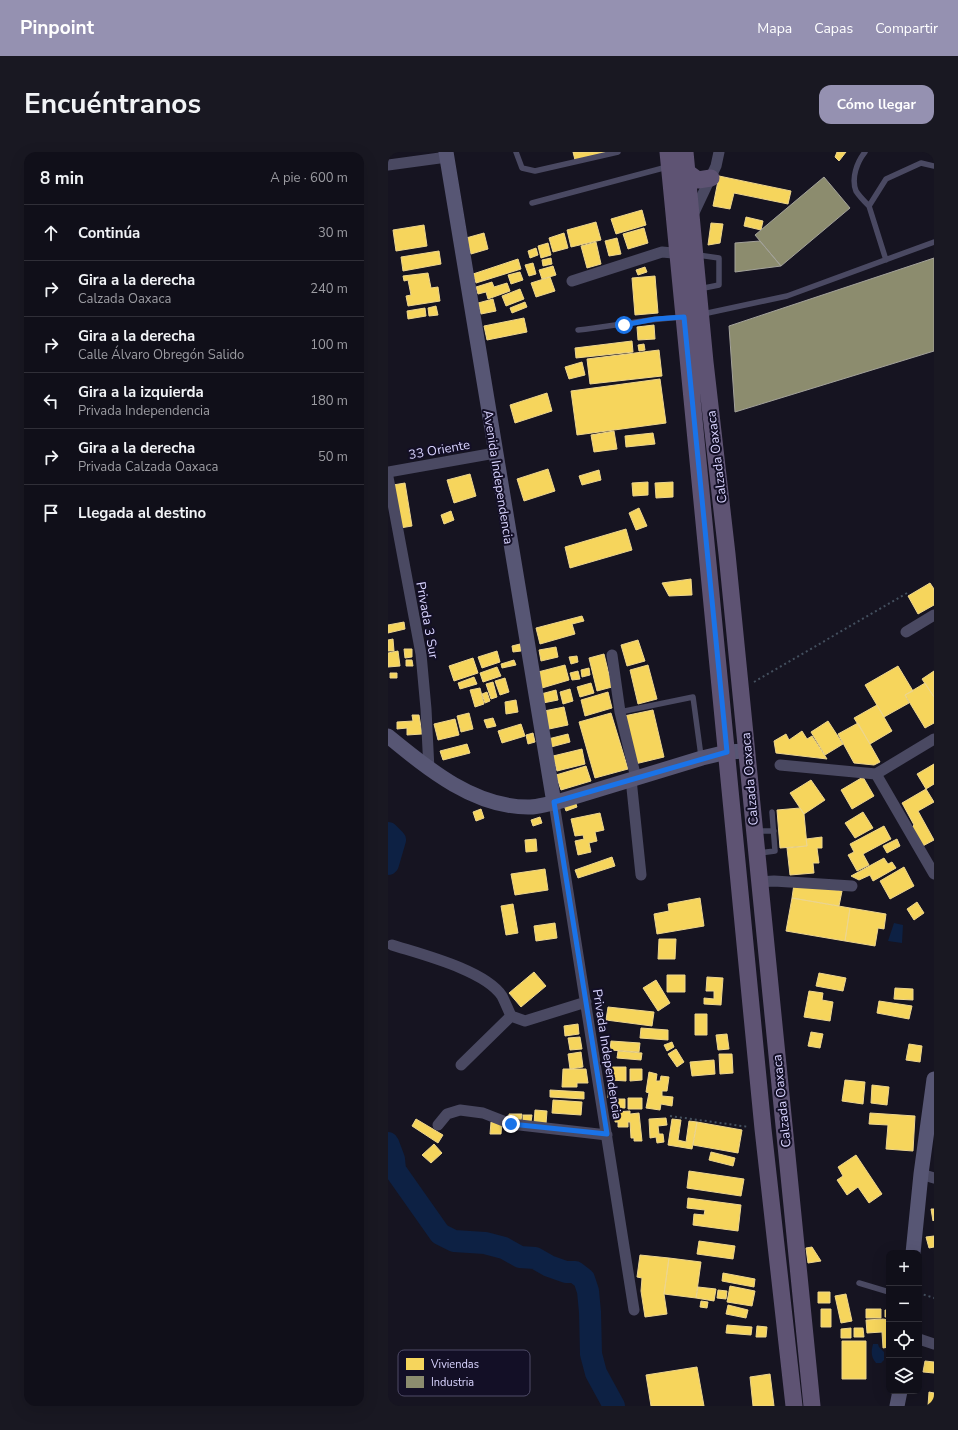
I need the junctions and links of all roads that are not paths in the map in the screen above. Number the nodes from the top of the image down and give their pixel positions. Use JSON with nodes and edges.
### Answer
{"nodes":[{"id":1,"x":516,"y":152,"type":"edge"},
{"id":2,"x":618,"y":152,"type":"edge"},
{"id":3,"x":685,"y":152,"type":"edge"},
{"id":4,"x":719,"y":152,"type":"edge"},
{"id":5,"x":865,"y":152,"type":"edge"},
{"id":6,"x":446,"y":154,"type":"edge"},
{"id":7,"x":669,"y":159,"type":"edge"},
{"id":8,"x":388,"y":165,"type":"edge"},
{"id":9,"x":934,"y":166,"type":"edge"},
{"id":10,"x":687,"y":172,"type":"junction"},
{"id":11,"x":711,"y":178,"type":"junction"},
{"id":12,"x":532,"y":203,"type":"dead end"},
{"id":13,"x":869,"y":206,"type":"junction"},
{"id":14,"x":683,"y":218,"type":"junction"},
{"id":15,"x":934,"y":242,"type":"edge"},
{"id":16,"x":678,"y":253,"type":"junction"},
{"id":17,"x":695,"y":255,"type":"junction"},
{"id":18,"x":886,"y":260,"type":"junction"},
{"id":19,"x":572,"y":281,"type":"dead end"},
{"id":20,"x":689,"y":290,"type":"junction"},
{"id":21,"x":692,"y":316,"type":"junction"},
{"id":22,"x":578,"y":330,"type":"dead end"},
{"id":23,"x":495,"y":453,"type":"junction"},
{"id":24,"x":388,"y":472,"type":"edge"},
{"id":25,"x":388,"y":477,"type":"edge"},
{"id":26,"x":934,"y":615,"type":"edge"},
{"id":27,"x":906,"y":632,"type":"dead end"},
{"id":28,"x":612,"y":655,"type":"dead end"},
{"id":29,"x":620,"y":712,"type":"junction"},
{"id":30,"x":388,"y":736,"type":"edge"},
{"id":31,"x":934,"y":739,"type":"edge"},
{"id":32,"x":746,"y":751,"type":"junction"},
{"id":33,"x":727,"y":752,"type":"junction"},
{"id":34,"x":702,"y":758,"type":"junction"},
{"id":35,"x":780,"y":765,"type":"dead end"},
{"id":36,"x":429,"y":770,"type":"junction"},
{"id":37,"x":876,"y":774,"type":"junction"},
{"id":38,"x":633,"y":778,"type":"junction"},
{"id":39,"x":554,"y":802,"type":"junction"},
{"id":40,"x":772,"y":812,"type":"dead end"},
{"id":41,"x":754,"y":831,"type":"junction"},
{"id":42,"x":774,"y":831,"type":"junction"},
{"id":43,"x":756,"y":854,"type":"junction"},
{"id":44,"x":934,"y":874,"type":"edge"},
{"id":45,"x":641,"y":875,"type":"dead end"},
{"id":46,"x":758,"y":882,"type":"junction"},
{"id":47,"x":852,"y":886,"type":"dead end"},
{"id":48,"x":760,"y":901,"type":"junction"},
{"id":49,"x":742,"y":902,"type":"junction"},
{"id":50,"x":392,"y":945,"type":"dead end"},
{"id":51,"x":586,"y":1002,"type":"junction"},
{"id":52,"x":511,"y":1016,"type":"junction"},
{"id":53,"x":460,"y":1065,"type":"dead end"},
{"id":54,"x":934,"y":1079,"type":"edge"},
{"id":55,"x":438,"y":1125,"type":"dead end"},
{"id":56,"x":607,"y":1134,"type":"junction"},
{"id":57,"x":927,"y":1176,"type":"edge"},
{"id":58,"x":914,"y":1250,"type":"edge"},
{"id":59,"x":858,"y":1283,"type":"dead end"},
{"id":60,"x":886,"y":1291,"type":"edge"},
{"id":61,"x":634,"y":1310,"type":"dead end"},
{"id":62,"x":922,"y":1340,"type":"edge"},
{"id":63,"x":934,"y":1344,"type":"edge"},
{"id":64,"x":899,"y":1394,"type":"edge"},
{"id":65,"x":794,"y":1406,"type":"edge"},
{"id":66,"x":812,"y":1406,"type":"edge"},
{"id":67,"x":897,"y":1406,"type":"edge"}],
"edges":[{"from":1,"to":2,"type":"lane"},
{"from":3,"to":10,"type":"main road","name":"Calzada Oaxaca"},
{"from":4,"to":11,"type":"street"},
{"from":5,"to":13,"type":"lane"},
{"from":6,"to":8,"type":"street"},
{"from":6,"to":23,"type":"street","name":"Avenida Independencia"},
{"from":7,"to":12,"type":"lane"},
{"from":7,"to":14,"type":"main road","name":"Calzada Oaxaca"},
{"from":9,"to":13,"type":"lane"},
{"from":10,"to":11,"type":"main road"},
{"from":10,"to":14,"type":"main road","name":"Calzada Oaxaca"},
{"from":11,"to":14,"type":"street"},
{"from":13,"to":18,"type":"lane"},
{"from":14,"to":16,"type":"main road","name":"Calzada Oaxaca"},
{"from":14,"to":17,"type":"main road","name":"Calzada Oaxaca"},
{"from":15,"to":18,"type":"lane"},
{"from":16,"to":17,"type":"street"},
{"from":16,"to":19,"type":"street"},
{"from":16,"to":20,"type":"main road","name":"Calzada Oaxaca"},
{"from":17,"to":20,"type":"main road","name":"Calzada Oaxaca"},
{"from":17,"to":20,"type":"lane"},
{"from":18,"to":21,"type":"lane"},
{"from":20,"to":21,"type":"main road","name":"Calzada Oaxaca"},
{"from":21,"to":22,"type":"lane"},
{"from":21,"to":32,"type":"main road","name":"Calzada Oaxaca"},
{"from":21,"to":33,"type":"main road","name":"Calzada Oaxaca"},
{"from":23,"to":24,"type":"street","name":"33 Oriente"},
{"from":23,"to":39,"type":"street","name":"Avenida Independencia"},
{"from":25,"to":36,"type":"street","name":"Privada 3 Sur"},
{"from":26,"to":27,"type":"street"},
{"from":28,"to":29,"type":"street"},
{"from":29,"to":34,"type":"lane"},
{"from":29,"to":38,"type":"street"},
{"from":30,"to":36,"type":"street"},
{"from":31,"to":37,"type":"street"},
{"from":32,"to":33,"type":"street"},
{"from":32,"to":41,"type":"main road","name":"Calzada Oaxaca"},
{"from":33,"to":34,"type":"street"},
{"from":33,"to":49,"type":"main road","name":"Calzada Oaxaca"},
{"from":34,"to":38,"type":"street"},
{"from":35,"to":37,"type":"street"},
{"from":36,"to":39,"type":"street"},
{"from":37,"to":44,"type":"street"},
{"from":38,"to":39,"type":"street"},
{"from":38,"to":45,"type":"street"},
{"from":39,"to":51,"type":"street","name":"Privada Independencia"},
{"from":40,"to":42,"type":"lane"},
{"from":41,"to":42,"type":"lane"},
{"from":41,"to":43,"type":"main road","name":"Calzada Oaxaca"},
{"from":42,"to":43,"type":"lane"},
{"from":43,"to":46,"type":"main road","name":"Calzada Oaxaca"},
{"from":46,"to":47,"type":"street"},
{"from":46,"to":48,"type":"main road","name":"Calzada Oaxaca"},
{"from":48,"to":49,"type":"main road"},
{"from":48,"to":66,"type":"main road","name":"Calzada Oaxaca"},
{"from":49,"to":65,"type":"main road","name":"Calzada Oaxaca"},
{"from":50,"to":52,"type":"street"},
{"from":51,"to":52,"type":"street"},
{"from":51,"to":56,"type":"street","name":"Privada Independencia"},
{"from":52,"to":53,"type":"street"},
{"from":54,"to":57,"type":"street"},
{"from":55,"to":56,"type":"street"},
{"from":56,"to":61,"type":"street","name":"Privada Independencia"},
{"from":57,"to":58,"type":"street"},
{"from":59,"to":60,"type":"lane"},
{"from":62,"to":63,"type":"street"},
{"from":64,"to":67,"type":"street"}]}
